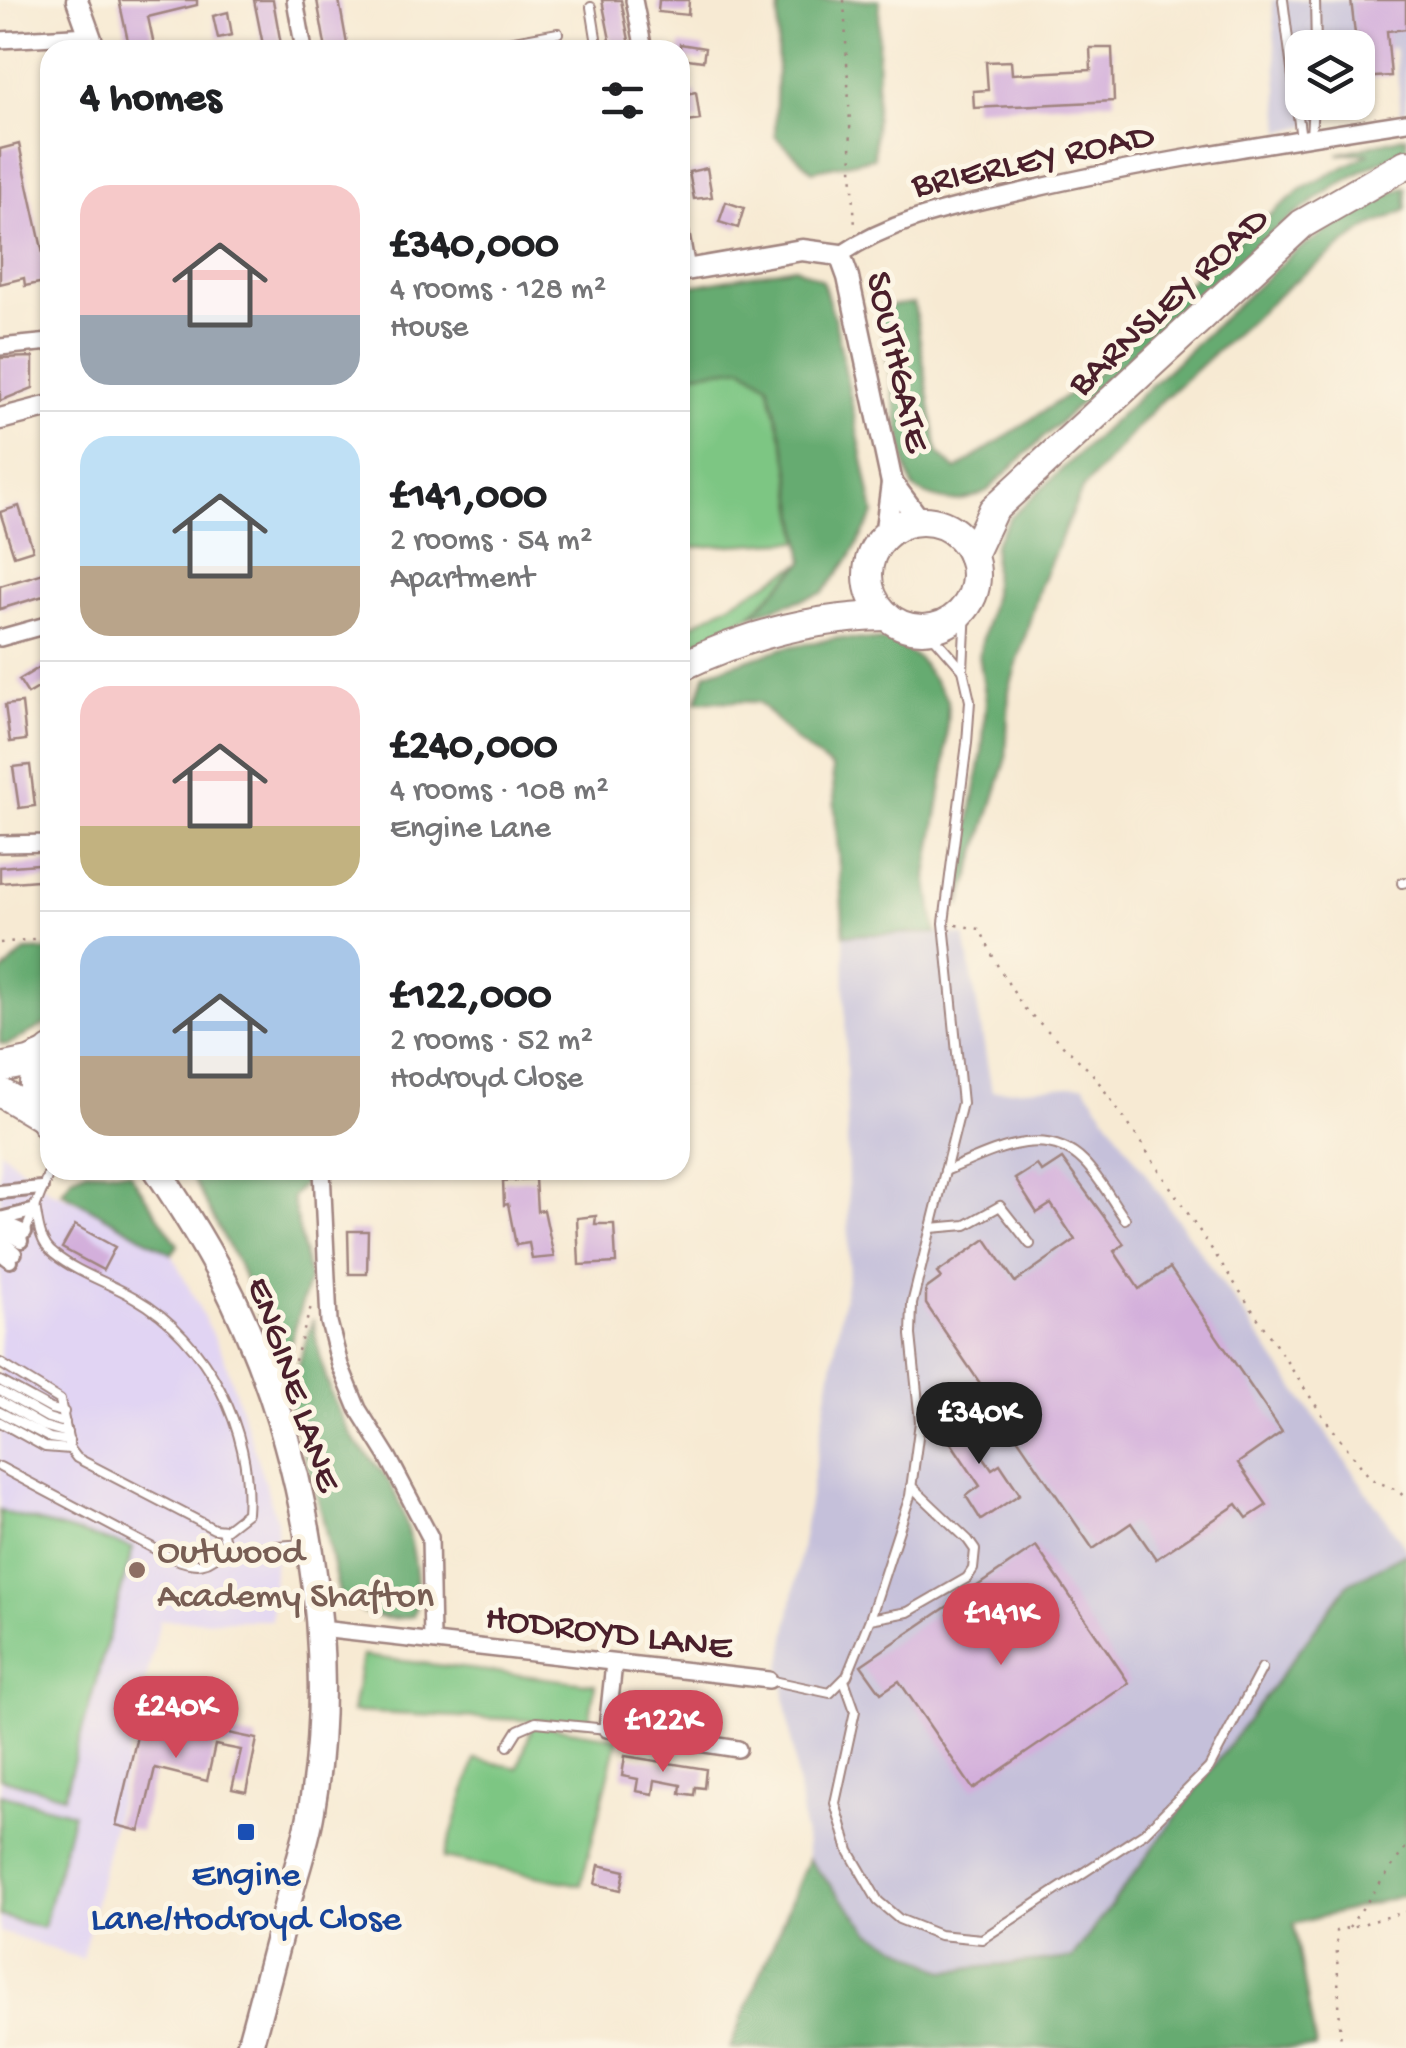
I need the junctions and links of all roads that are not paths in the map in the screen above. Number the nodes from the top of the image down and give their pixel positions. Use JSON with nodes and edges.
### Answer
{"nodes":[{"id":1,"x":77,"y":0,"type":"edge"},
{"id":2,"x":295,"y":0,"type":"edge"},
{"id":3,"x":634,"y":0,"type":"edge"},
{"id":4,"x":1284,"y":0,"type":"edge"},
{"id":5,"x":1315,"y":0,"type":"edge"},
{"id":6,"x":591,"y":7,"type":"dead end"},
{"id":7,"x":1316,"y":30,"type":"edge"},
{"id":8,"x":558,"y":33,"type":"dead end"},
{"id":9,"x":0,"y":40,"type":"edge"},
{"id":10,"x":91,"y":40,"type":"edge"},
{"id":11,"x":302,"y":40,"type":"edge"},
{"id":12,"x":519,"y":40,"type":"edge"},
{"id":13,"x":596,"y":40,"type":"edge"},
{"id":14,"x":642,"y":40,"type":"edge"},
{"id":15,"x":40,"y":41,"type":"edge"},
{"id":16,"x":1310,"y":120,"type":"edge"},
{"id":17,"x":1406,"y":122,"type":"edge"},
{"id":18,"x":1306,"y":138,"type":"junction"},
{"id":19,"x":1406,"y":164,"type":"edge"},
{"id":20,"x":848,"y":250,"type":"junction"},
{"id":21,"x":690,"y":269,"type":"edge"},
{"id":22,"x":40,"y":343,"type":"edge"},
{"id":23,"x":0,"y":347,"type":"edge"},
{"id":24,"x":40,"y":409,"type":"edge"},
{"id":25,"x":0,"y":419,"type":"edge"},
{"id":26,"x":892,"y":483,"type":"junction"},
{"id":27,"x":993,"y":510,"type":"junction"},
{"id":28,"x":929,"y":522,"type":"junction"},
{"id":29,"x":885,"y":536,"type":"junction"},
{"id":30,"x":972,"y":555,"type":"junction"},
{"id":31,"x":869,"y":582,"type":"junction"},
{"id":32,"x":966,"y":608,"type":"junction"},
{"id":33,"x":887,"y":616,"type":"junction"},
{"id":34,"x":816,"y":621,"type":"junction"},
{"id":35,"x":40,"y":627,"type":"edge"},
{"id":36,"x":926,"y":629,"type":"junction"},
{"id":37,"x":0,"y":638,"type":"edge"},
{"id":38,"x":690,"y":663,"type":"edge"},
{"id":39,"x":963,"y":670,"type":"junction"},
{"id":40,"x":40,"y":843,"type":"edge"},
{"id":41,"x":0,"y":844,"type":"edge"},
{"id":42,"x":40,"y":1056,"type":"edge"},
{"id":43,"x":40,"y":1064,"type":"edge"},
{"id":44,"x":0,"y":1068,"type":"edge"},
{"id":45,"x":0,"y":1092,"type":"edge"},
{"id":46,"x":40,"y":1112,"type":"edge"},
{"id":47,"x":40,"y":1119,"type":"edge"},
{"id":48,"x":945,"y":1171,"type":"junction"},
{"id":49,"x":45,"y":1180,"type":"edge"},
{"id":50,"x":164,"y":1180,"type":"edge"},
{"id":51,"x":322,"y":1180,"type":"edge"},
{"id":52,"x":41,"y":1188,"type":"junction"},
{"id":53,"x":0,"y":1192,"type":"edge"},
{"id":54,"x":33,"y":1208,"type":"junction"},
{"id":55,"x":1125,"y":1220,"type":"dead end"},
{"id":56,"x":0,"y":1223,"type":"edge"},
{"id":57,"x":931,"y":1228,"type":"junction"},
{"id":58,"x":0,"y":1240,"type":"edge"},
{"id":59,"x":1030,"y":1244,"type":"dead end"},
{"id":60,"x":12,"y":1252,"type":"edge"},
{"id":61,"x":0,"y":1363,"type":"edge"},
{"id":62,"x":0,"y":1381,"type":"edge"},
{"id":63,"x":0,"y":1391,"type":"edge"},
{"id":64,"x":0,"y":1402,"type":"edge"},
{"id":65,"x":0,"y":1412,"type":"edge"},
{"id":66,"x":64,"y":1412,"type":"junction"},
{"id":67,"x":0,"y":1422,"type":"edge"},
{"id":68,"x":68,"y":1436,"type":"junction"},
{"id":69,"x":0,"y":1467,"type":"edge"},
{"id":70,"x":911,"y":1486,"type":"junction"},
{"id":71,"x":222,"y":1530,"type":"junction"},
{"id":72,"x":310,"y":1544,"type":"junction"},
{"id":73,"x":226,"y":1546,"type":"junction"},
{"id":74,"x":870,"y":1619,"type":"junction"},
{"id":75,"x":321,"y":1629,"type":"junction"},
{"id":76,"x":432,"y":1640,"type":"junction"},
{"id":77,"x":614,"y":1663,"type":"junction"},
{"id":78,"x":1262,"y":1668,"type":"dead end"},
{"id":79,"x":769,"y":1680,"type":"joint"},
{"id":80,"x":844,"y":1680,"type":"junction"},
{"id":81,"x":606,"y":1729,"type":"junction"},
{"id":82,"x":508,"y":1746,"type":"dead end"},
{"id":83,"x":738,"y":1749,"type":"dead end"},
{"id":84,"x":249,"y":2048,"type":"edge"}],
"edges":[{"from":1,"to":10,"type":"street"},
{"from":2,"to":11,"type":"street"},
{"from":3,"to":14,"type":"street"},
{"from":4,"to":18,"type":"lane"},
{"from":5,"to":7,"type":"lane"},
{"from":6,"to":13,"type":"lane"},
{"from":8,"to":12,"type":"lane"},
{"from":9,"to":15,"type":"street"},
{"from":16,"to":18,"type":"lane"},
{"from":17,"to":18,"type":"street","name":"BRIERLEY ROAD"},
{"from":18,"to":20,"type":"street","name":"BRIERLEY ROAD"},
{"from":19,"to":27,"type":"highway","name":"BARNSLEY ROAD"},
{"from":20,"to":21,"type":"street","name":"BRIERLEY ROAD"},
{"from":20,"to":26,"type":"street","name":"SOUTHGATE"},
{"from":22,"to":23,"type":"street"},
{"from":24,"to":25,"type":"street"},
{"from":26,"to":28,"type":"street","name":"SOUTHGATE"},
{"from":26,"to":29,"type":"street","name":"SOUTHGATE"},
{"from":27,"to":28,"type":"highway","name":"BARNSLEY ROAD"},
{"from":27,"to":30,"type":"highway","name":"BARNSLEY ROAD"},
{"from":28,"to":29,"type":"highway"},
{"from":28,"to":30,"type":"highway"},
{"from":29,"to":31,"type":"highway"},
{"from":30,"to":32,"type":"highway"},
{"from":31,"to":33,"type":"highway"},
{"from":31,"to":34,"type":"highway"},
{"from":32,"to":36,"type":"highway"},
{"from":32,"to":39,"type":"lane"},
{"from":33,"to":34,"type":"highway"},
{"from":33,"to":36,"type":"highway"},
{"from":34,"to":38,"type":"highway"},
{"from":35,"to":37,"type":"street"},
{"from":36,"to":39,"type":"lane"},
{"from":39,"to":48,"type":"lane"},
{"from":40,"to":41,"type":"street"},
{"from":42,"to":44,"type":"highway"},
{"from":43,"to":46,"type":"highway"},
{"from":45,"to":47,"type":"highway"},
{"from":48,"to":55,"type":"lane"},
{"from":48,"to":57,"type":"lane"},
{"from":49,"to":52,"type":"lane"},
{"from":50,"to":72,"type":"main road","name":"ENGINE LANE"},
{"from":51,"to":76,"type":"street"},
{"from":52,"to":53,"type":"street"},
{"from":52,"to":54,"type":"lane"},
{"from":54,"to":56,"type":"street"},
{"from":54,"to":60,"type":"lane"},
{"from":54,"to":71,"type":"lane"},
{"from":56,"to":60,"type":"street"},
{"from":57,"to":59,"type":"lane"},
{"from":57,"to":70,"type":"lane"},
{"from":58,"to":60,"type":"street"},
{"from":61,"to":66,"type":"lane"},
{"from":62,"to":66,"type":"lane"},
{"from":63,"to":68,"type":"lane"},
{"from":64,"to":68,"type":"lane"},
{"from":65,"to":68,"type":"lane"},
{"from":66,"to":68,"type":"lane"},
{"from":67,"to":68,"type":"lane"},
{"from":68,"to":71,"type":"lane"},
{"from":69,"to":73,"type":"lane"},
{"from":70,"to":74,"type":"lane"},
{"from":70,"to":74,"type":"lane"},
{"from":71,"to":73,"type":"lane"},
{"from":72,"to":73,"type":"lane"},
{"from":72,"to":75,"type":"main road","name":"ENGINE LANE"},
{"from":74,"to":80,"type":"lane"},
{"from":75,"to":76,"type":"street","name":"HODROYD LANE"},
{"from":75,"to":84,"type":"main road","name":"ENGINE LANE"},
{"from":76,"to":77,"type":"street","name":"HODROYD LANE"},
{"from":77,"to":79,"type":"street","name":"HODROYD LANE"},
{"from":77,"to":81,"type":"street"},
{"from":78,"to":80,"type":"lane"},
{"from":79,"to":80,"type":"lane"},
{"from":81,"to":82,"type":"lane"},
{"from":81,"to":83,"type":"street"}]}
